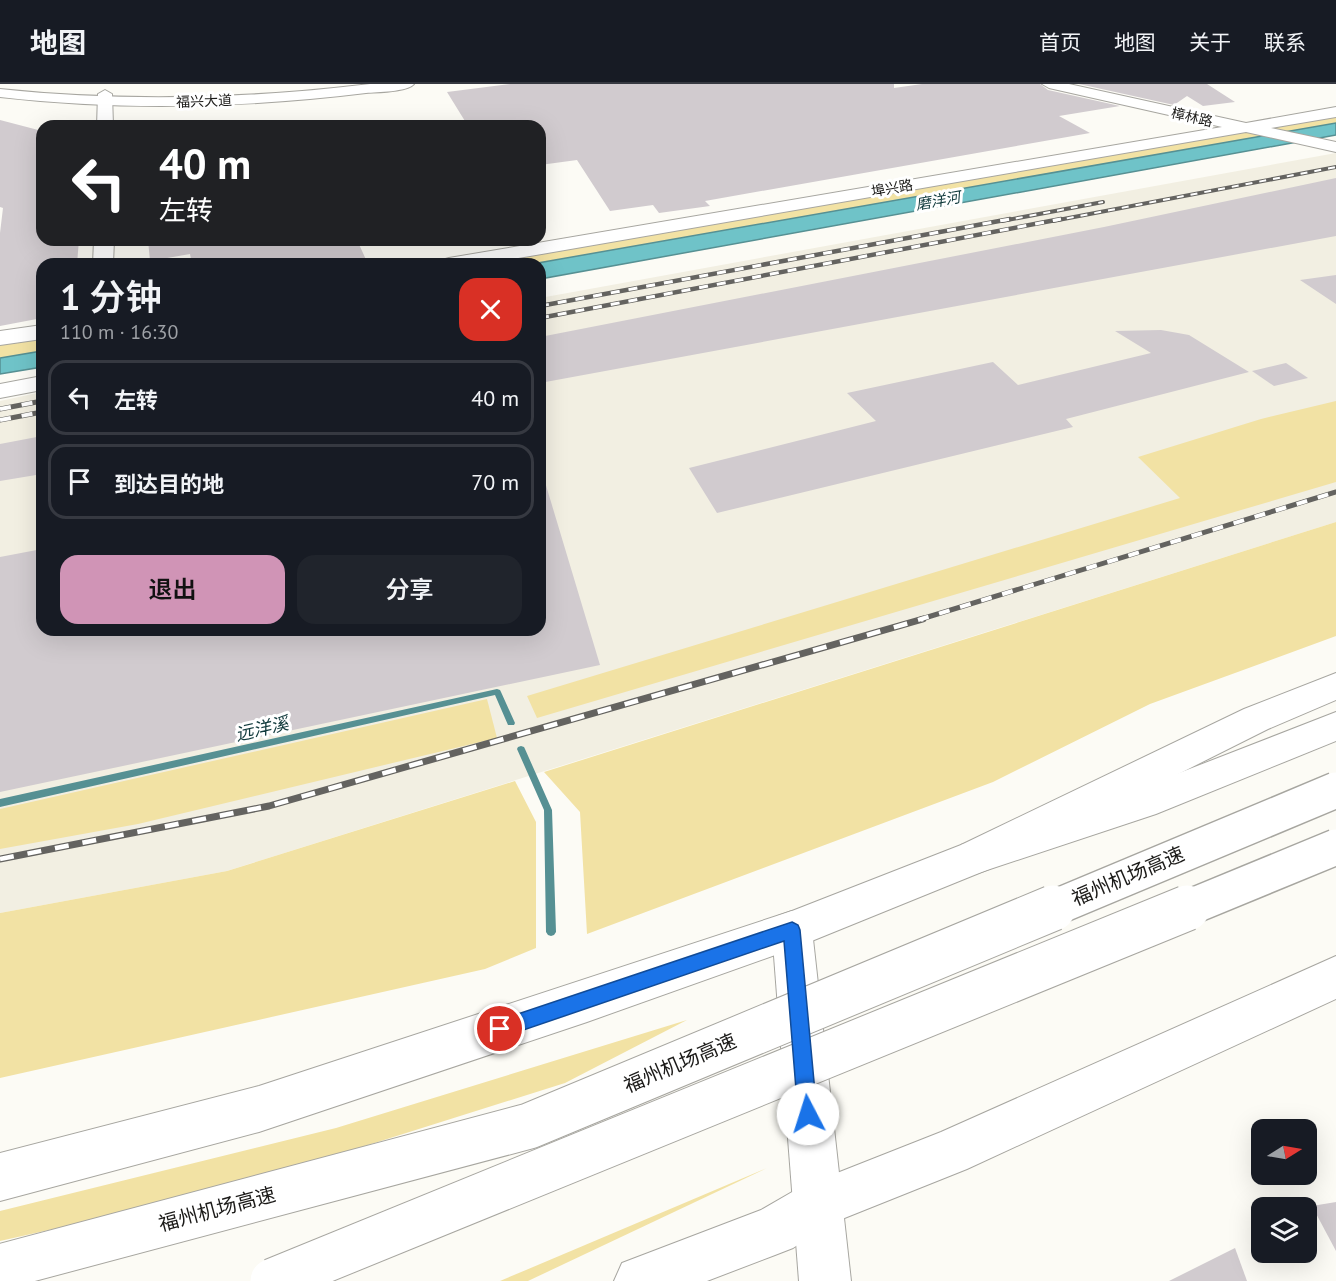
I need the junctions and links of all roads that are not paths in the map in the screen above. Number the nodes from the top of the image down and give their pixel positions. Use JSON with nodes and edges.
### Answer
{"nodes":[{"id":1,"x":9,"y":84,"type":"edge"},
{"id":2,"x":350,"y":84,"type":"edge"},
{"id":3,"x":407,"y":84,"type":"edge"},
{"id":4,"x":1049,"y":84,"type":"edge"},
{"id":5,"x":0,"y":93,"type":"edge"},
{"id":6,"x":105,"y":98,"type":"junction"},
{"id":7,"x":1336,"y":112,"type":"edge"},
{"id":8,"x":105,"y":120,"type":"edge"},
{"id":9,"x":1242,"y":128,"type":"junction"},
{"id":10,"x":1336,"y":147,"type":"edge"},
{"id":11,"x":483,"y":258,"type":"edge"},
{"id":12,"x":36,"y":333,"type":"edge"},
{"id":13,"x":0,"y":338,"type":"edge"},
{"id":14,"x":36,"y":384,"type":"edge"},
{"id":15,"x":0,"y":391,"type":"edge"},
{"id":16,"x":1336,"y":686,"type":"edge"},
{"id":17,"x":1336,"y":726,"type":"edge"},
{"id":18,"x":1336,"y":790,"type":"edge"},
{"id":19,"x":1336,"y":847,"type":"edge"},
{"id":20,"x":975,"y":857,"type":"junction"},
{"id":21,"x":792,"y":930,"type":"junction"},
{"id":22,"x":1332,"y":987,"type":"edge"},
{"id":23,"x":0,"y":1177,"type":"edge"},
{"id":24,"x":816,"y":1205,"type":"junction"},
{"id":25,"x":0,"y":1267,"type":"edge"},
{"id":26,"x":273,"y":1281,"type":"edge"},
{"id":27,"x":640,"y":1281,"type":"edge"},
{"id":28,"x":825,"y":1281,"type":"edge"}],
"edges":[{"from":1,"to":6,"type":"main road","name":"福兴大道"},
{"from":2,"to":6,"type":"main road","name":"福兴大道"},
{"from":3,"to":6,"type":"main road","name":"福兴大道"},
{"from":4,"to":9,"type":"main road","name":"樟林路"},
{"from":5,"to":6,"type":"main road","name":"福兴大道"},
{"from":6,"to":8,"type":"main road"},
{"from":7,"to":9,"type":"main road","name":"埠兴路"},
{"from":9,"to":10,"type":"main road","name":"樟林路"},
{"from":9,"to":11,"type":"main road","name":"埠兴路"},
{"from":12,"to":13,"type":"main road"},
{"from":14,"to":15,"type":"main road"},
{"from":16,"to":20,"type":"main road"},
{"from":17,"to":20,"type":"main road"},
{"from":18,"to":25,"type":"main road","name":"福州机场高速","bridge":true},
{"from":19,"to":26,"type":"main road","bridge":true},
{"from":20,"to":21,"type":"main road"},
{"from":21,"to":23,"type":"main road"},
{"from":21,"to":24,"type":"main road"},
{"from":22,"to":24,"type":"main road"},
{"from":24,"to":27,"type":"main road"},
{"from":24,"to":28,"type":"main road"}]}
